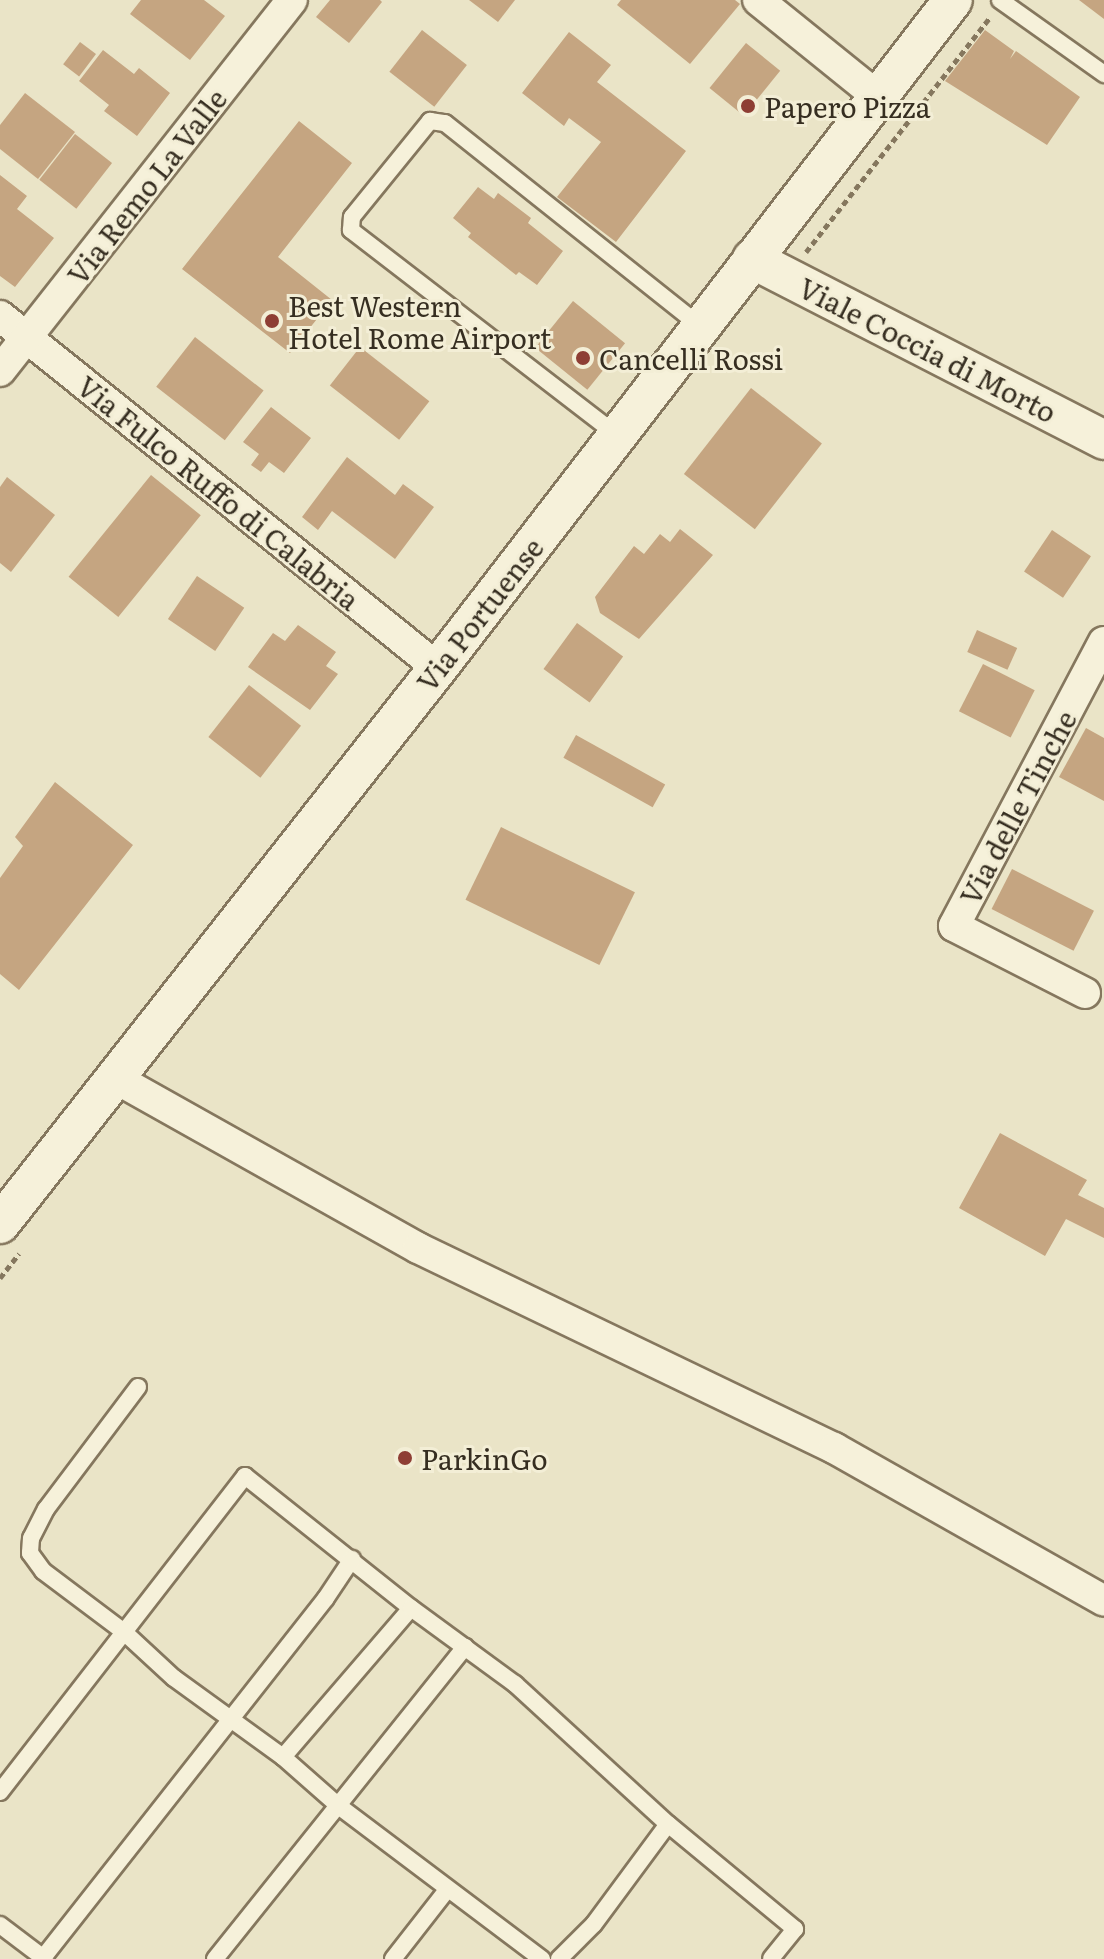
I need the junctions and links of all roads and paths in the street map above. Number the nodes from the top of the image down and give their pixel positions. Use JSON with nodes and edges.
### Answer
{"nodes":[{"id":1,"x":292,"y":0,"type":"edge"},
{"id":2,"x":758,"y":0,"type":"edge"},
{"id":3,"x":953,"y":0,"type":"edge"},
{"id":4,"x":1000,"y":0,"type":"edge"},
{"id":5,"x":1104,"y":74,"type":"edge"},
{"id":6,"x":877,"y":96,"type":"junction"},
{"id":7,"x":752,"y":259,"type":"junction"},
{"id":8,"x":0,"y":316,"type":"edge"},
{"id":9,"x":700,"y":326,"type":"junction"},
{"id":10,"x":27,"y":337,"type":"junction"},
{"id":11,"x":0,"y":371,"type":"edge"},
{"id":12,"x":617,"y":435,"type":"junction"},
{"id":13,"x":1104,"y":440,"type":"edge"},
{"id":14,"x":1104,"y":642,"type":"edge"},
{"id":15,"x":438,"y":668,"type":"junction"},
{"id":16,"x":1085,"y":993,"type":"dead end"},
{"id":17,"x":115,"y":1078,"type":"junction"},
{"id":18,"x":0,"y":1224,"type":"edge"},
{"id":19,"x":138,"y":1387,"type":"dead end"},
{"id":20,"x":352,"y":1559,"type":"junction"},
{"id":21,"x":1104,"y":1601,"type":"edge"},
{"id":22,"x":411,"y":1608,"type":"junction"},
{"id":23,"x":123,"y":1631,"type":"junction"},
{"id":24,"x":465,"y":1647,"type":"junction"},
{"id":25,"x":229,"y":1717,"type":"junction"},
{"id":26,"x":283,"y":1757,"type":"junction"},
{"id":27,"x":0,"y":1792,"type":"edge"},
{"id":28,"x":340,"y":1807,"type":"junction"},
{"id":29,"x":668,"y":1824,"type":"junction"},
{"id":30,"x":447,"y":1890,"type":"junction"},
{"id":31,"x":0,"y":1925,"type":"edge"},
{"id":32,"x":43,"y":1959,"type":"edge"},
{"id":33,"x":215,"y":1959,"type":"edge"},
{"id":34,"x":393,"y":1959,"type":"edge"},
{"id":35,"x":542,"y":1959,"type":"edge"},
{"id":36,"x":559,"y":1959,"type":"edge"},
{"id":37,"x":771,"y":1959,"type":"edge"}],
"edges":[{"from":1,"to":10,"type":"street","name":"Via Remo La Valle"},
{"from":2,"to":6,"type":"street"},
{"from":3,"to":6,"type":"street","name":"Via Portuense"},
{"from":4,"to":5,"type":"lane"},
{"from":6,"to":7,"type":"street","name":"Via Portuense"},
{"from":7,"to":9,"type":"street","name":"Via Portuense"},
{"from":7,"to":13,"type":"street","name":"Viale Coccia di Morto"},
{"from":8,"to":10,"type":"street","name":"Via Fulco Ruffo di Calabria"},
{"from":9,"to":12,"type":"street","name":"Via Portuense"},
{"from":9,"to":12,"type":"lane"},
{"from":10,"to":11,"type":"street","name":"Via Remo La Valle"},
{"from":10,"to":15,"type":"street","name":"Via Fulco Ruffo di Calabria"},
{"from":12,"to":15,"type":"street","name":"Via Portuense"},
{"from":14,"to":16,"type":"street","name":"Via delle Tinche"},
{"from":15,"to":17,"type":"street","name":"Via Portuense"},
{"from":17,"to":18,"type":"street","name":"Via Portuense"},
{"from":17,"to":21,"type":"street"},
{"from":19,"to":23,"type":"lane"},
{"from":20,"to":22,"type":"lane"},
{"from":20,"to":23,"type":"lane"},
{"from":20,"to":25,"type":"lane"},
{"from":22,"to":24,"type":"lane"},
{"from":22,"to":26,"type":"lane"},
{"from":23,"to":25,"type":"lane"},
{"from":23,"to":27,"type":"lane"},
{"from":24,"to":28,"type":"lane"},
{"from":24,"to":29,"type":"lane"},
{"from":25,"to":26,"type":"lane"},
{"from":25,"to":32,"type":"lane"},
{"from":26,"to":28,"type":"lane"},
{"from":28,"to":30,"type":"lane"},
{"from":28,"to":33,"type":"lane"},
{"from":29,"to":36,"type":"lane"},
{"from":29,"to":37,"type":"lane"},
{"from":30,"to":34,"type":"lane"},
{"from":30,"to":35,"type":"lane"},
{"from":31,"to":32,"type":"lane"}]}
